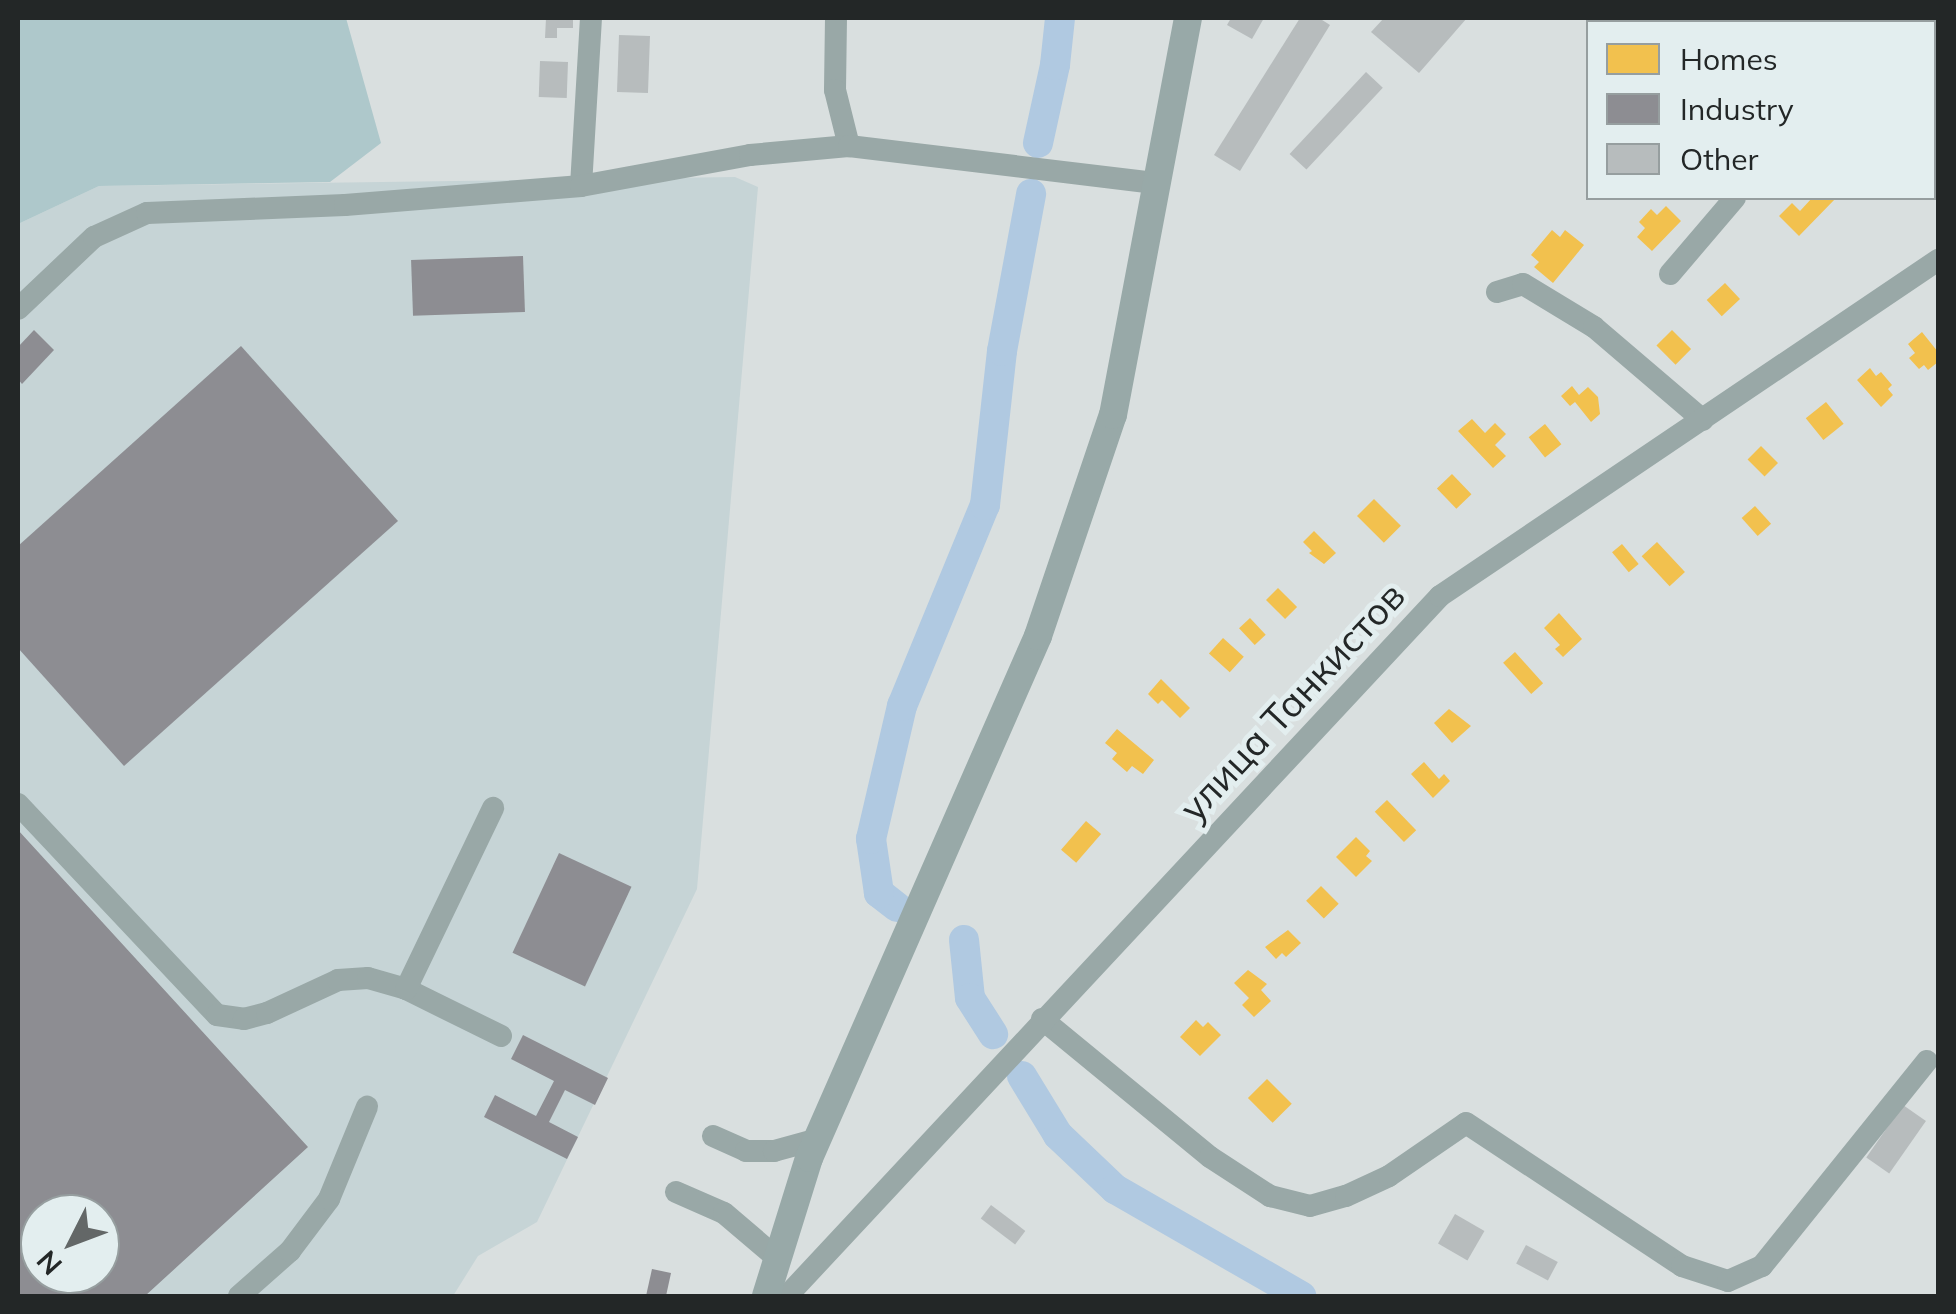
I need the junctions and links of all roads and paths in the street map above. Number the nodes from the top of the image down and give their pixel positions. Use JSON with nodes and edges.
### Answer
{"nodes":[{"id":1,"x":591,"y":18,"type":"edge"},
{"id":2,"x":836,"y":18,"type":"edge"},
{"id":3,"x":1188,"y":18,"type":"edge"},
{"id":4,"x":849,"y":146,"type":"junction"},
{"id":5,"x":1157,"y":183,"type":"junction"},
{"id":6,"x":581,"y":186,"type":"junction"},
{"id":7,"x":1734,"y":200,"type":"edge"},
{"id":8,"x":1938,"y":260,"type":"edge"},
{"id":9,"x":1670,"y":274,"type":"dead end"},
{"id":10,"x":1497,"y":292,"type":"dead end"},
{"id":11,"x":18,"y":309,"type":"edge"},
{"id":12,"x":1703,"y":420,"type":"junction"},
{"id":13,"x":18,"y":804,"type":"edge"},
{"id":14,"x":492,"y":808,"type":"dead end"},
{"id":15,"x":406,"y":989,"type":"junction"},
{"id":16,"x":1042,"y":1019,"type":"junction"},
{"id":17,"x":501,"y":1036,"type":"dead end"},
{"id":18,"x":1927,"y":1061,"type":"dead end"},
{"id":19,"x":367,"y":1107,"type":"dead end"},
{"id":20,"x":713,"y":1136,"type":"dead end"},
{"id":21,"x":818,"y":1139,"type":"junction"},
{"id":22,"x":676,"y":1192,"type":"dead end"},
{"id":23,"x":778,"y":1260,"type":"junction"},
{"id":24,"x":1732,"y":1289,"type":"edge"},
{"id":25,"x":239,"y":1296,"type":"edge"},
{"id":26,"x":766,"y":1296,"type":"edge"},
{"id":27,"x":786,"y":1296,"type":"edge"}],
"edges":[{"from":1,"to":6,"type":"street"},
{"from":2,"to":4,"type":"street"},
{"from":3,"to":5,"type":"main road"},
{"from":4,"to":5,"type":"street"},
{"from":4,"to":6,"type":"street"},
{"from":5,"to":21,"type":"main road"},
{"from":6,"to":11,"type":"street"},
{"from":7,"to":9,"type":"street"},
{"from":8,"to":12,"type":"street","name":"улица Танкистов"},
{"from":10,"to":12,"type":"street"},
{"from":12,"to":16,"type":"street","name":"улица Танкистов"},
{"from":13,"to":15,"type":"street"},
{"from":14,"to":15,"type":"street"},
{"from":15,"to":17,"type":"street"},
{"from":16,"to":24,"type":"street"},
{"from":16,"to":27,"type":"street","name":"улица Танкистов"},
{"from":18,"to":24,"type":"street"},
{"from":19,"to":25,"type":"street"},
{"from":20,"to":21,"type":"street"},
{"from":21,"to":23,"type":"main road"},
{"from":22,"to":23,"type":"street"},
{"from":23,"to":26,"type":"main road"}]}
